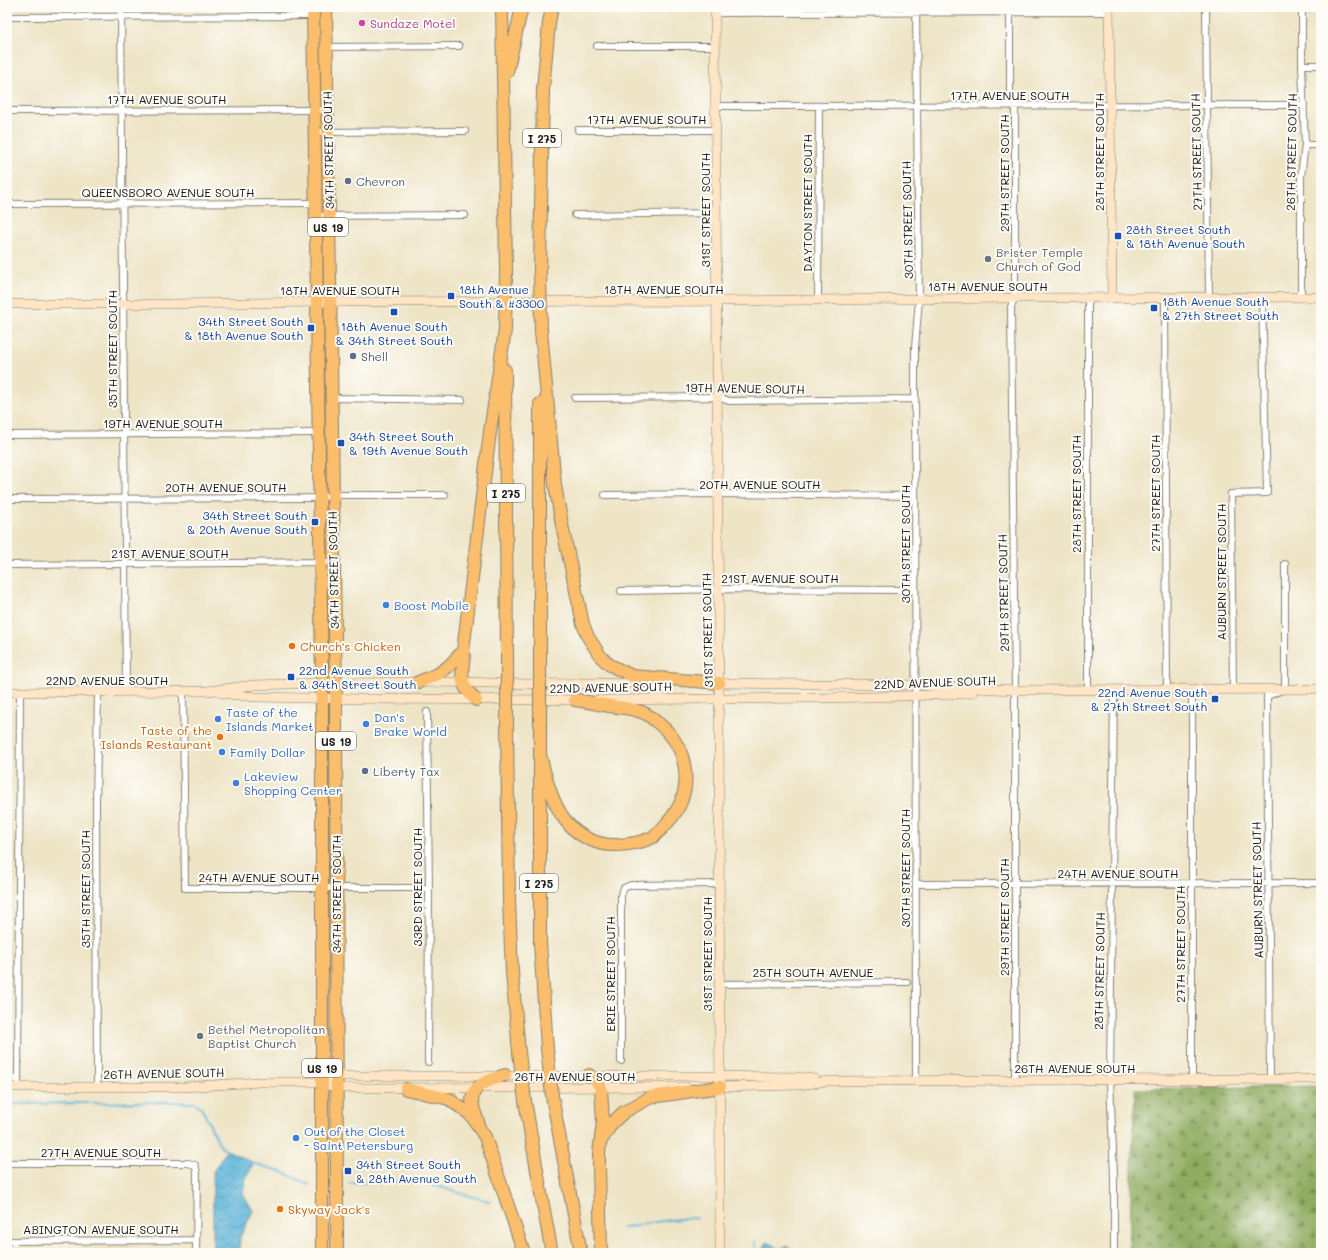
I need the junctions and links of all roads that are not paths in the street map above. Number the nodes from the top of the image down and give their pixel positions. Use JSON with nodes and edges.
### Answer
{"nodes":[{"id":1,"x":121,"y":7,"type":"edge"},
{"id":2,"x":326,"y":7,"type":"edge"},
{"id":3,"x":502,"y":7,"type":"edge"},
{"id":4,"x":522,"y":7,"type":"edge"},
{"id":5,"x":552,"y":7,"type":"edge"},
{"id":6,"x":1206,"y":7,"type":"edge"},
{"id":7,"x":1302,"y":7,"type":"edge"},
{"id":8,"x":715,"y":10,"type":"edge"},
{"id":9,"x":916,"y":10,"type":"edge"},
{"id":10,"x":1010,"y":10,"type":"edge"},
{"id":11,"x":1109,"y":10,"type":"edge"},
{"id":12,"x":313,"y":12,"type":"edge"},
{"id":13,"x":7,"y":17,"type":"edge"},
{"id":14,"x":121,"y":17,"type":"junction"},
{"id":15,"x":460,"y":46,"type":"dead end"},
{"id":16,"x":597,"y":46,"type":"dead end"},
{"id":17,"x":716,"y":46,"type":"junction"},
{"id":18,"x":314,"y":47,"type":"junction"},
{"id":19,"x":326,"y":47,"type":"junction"},
{"id":20,"x":1302,"y":65,"type":"junction"},
{"id":21,"x":1321,"y":65,"type":"edge"},
{"id":22,"x":502,"y":90,"type":"junction"},
{"id":23,"x":1110,"y":105,"type":"junction"},
{"id":24,"x":1207,"y":105,"type":"junction"},
{"id":25,"x":1304,"y":105,"type":"junction"},
{"id":26,"x":716,"y":106,"type":"junction"},
{"id":27,"x":818,"y":106,"type":"junction"},
{"id":28,"x":917,"y":106,"type":"junction"},
{"id":29,"x":1013,"y":106,"type":"junction"},
{"id":30,"x":122,"y":110,"type":"junction"},
{"id":31,"x":314,"y":110,"type":"junction"},
{"id":32,"x":327,"y":110,"type":"junction"},
{"id":33,"x":7,"y":111,"type":"edge"},
{"id":34,"x":578,"y":130,"type":"dead end"},
{"id":35,"x":716,"y":130,"type":"junction"},
{"id":36,"x":465,"y":131,"type":"dead end"},
{"id":37,"x":315,"y":132,"type":"junction"},
{"id":38,"x":327,"y":132,"type":"junction"},
{"id":39,"x":1305,"y":145,"type":"junction"},
{"id":40,"x":1321,"y":145,"type":"edge"},
{"id":41,"x":122,"y":203,"type":"junction"},
{"id":42,"x":315,"y":203,"type":"junction"},
{"id":43,"x":328,"y":203,"type":"junction"},
{"id":44,"x":7,"y":204,"type":"edge"},
{"id":45,"x":717,"y":213,"type":"junction"},
{"id":46,"x":465,"y":215,"type":"dead end"},
{"id":47,"x":575,"y":215,"type":"dead end"},
{"id":48,"x":316,"y":216,"type":"junction"},
{"id":49,"x":328,"y":216,"type":"junction"},
{"id":50,"x":1112,"y":297,"type":"junction"},
{"id":51,"x":1165,"y":297,"type":"junction"},
{"id":52,"x":1209,"y":297,"type":"junction"},
{"id":53,"x":1262,"y":297,"type":"junction"},
{"id":54,"x":1301,"y":297,"type":"junction"},
{"id":55,"x":1014,"y":298,"type":"junction"},
{"id":56,"x":1088,"y":298,"type":"junction"},
{"id":57,"x":1321,"y":298,"type":"edge"},
{"id":58,"x":919,"y":299,"type":"junction"},
{"id":59,"x":818,"y":300,"type":"junction"},
{"id":60,"x":717,"y":301,"type":"junction"},
{"id":61,"x":317,"y":302,"type":"junction"},
{"id":62,"x":330,"y":302,"type":"junction"},
{"id":63,"x":7,"y":304,"type":"edge"},
{"id":64,"x":123,"y":304,"type":"junction"},
{"id":65,"x":505,"y":330,"type":"junction"},
{"id":66,"x":541,"y":331,"type":"junction"},
{"id":67,"x":718,"y":396,"type":"junction"},
{"id":68,"x":318,"y":398,"type":"junction"},
{"id":69,"x":331,"y":398,"type":"junction"},
{"id":70,"x":575,"y":398,"type":"dead end"},
{"id":71,"x":916,"y":399,"type":"junction"},
{"id":72,"x":462,"y":400,"type":"dead end"},
{"id":73,"x":319,"y":433,"type":"junction"},
{"id":74,"x":124,"y":434,"type":"junction"},
{"id":75,"x":7,"y":435,"type":"edge"},
{"id":76,"x":605,"y":494,"type":"dead end"},
{"id":77,"x":718,"y":494,"type":"junction"},
{"id":78,"x":332,"y":495,"type":"junction"},
{"id":79,"x":445,"y":495,"type":"dead end"},
{"id":80,"x":916,"y":496,"type":"junction"},
{"id":81,"x":125,"y":498,"type":"junction"},
{"id":82,"x":320,"y":498,"type":"junction"},
{"id":83,"x":7,"y":499,"type":"edge"},
{"id":84,"x":320,"y":562,"type":"junction"},
{"id":85,"x":333,"y":562,"type":"junction"},
{"id":86,"x":125,"y":564,"type":"junction"},
{"id":87,"x":1285,"y":564,"type":"dead end"},
{"id":88,"x":7,"y":565,"type":"edge"},
{"id":89,"x":718,"y":589,"type":"junction"},
{"id":90,"x":916,"y":590,"type":"junction"},
{"id":91,"x":621,"y":591,"type":"dead end"},
{"id":92,"x":463,"y":651,"type":"junction"},
{"id":93,"x":462,"y":682,"type":"junction"},
{"id":94,"x":322,"y":683,"type":"junction"},
{"id":95,"x":335,"y":683,"type":"junction"},
{"id":96,"x":416,"y":683,"type":"junction"},
{"id":97,"x":719,"y":683,"type":"junction"},
{"id":98,"x":916,"y":685,"type":"junction"},
{"id":99,"x":1192,"y":689,"type":"junction"},
{"id":100,"x":1233,"y":689,"type":"junction"},
{"id":101,"x":1285,"y":689,"type":"junction"},
{"id":102,"x":1321,"y":689,"type":"edge"},
{"id":103,"x":1015,"y":690,"type":"junction"},
{"id":104,"x":1088,"y":690,"type":"junction"},
{"id":105,"x":1114,"y":690,"type":"junction"},
{"id":106,"x":1167,"y":690,"type":"junction"},
{"id":107,"x":208,"y":691,"type":"junction"},
{"id":108,"x":7,"y":692,"type":"edge"},
{"id":109,"x":20,"y":692,"type":"junction"},
{"id":110,"x":98,"y":692,"type":"junction"},
{"id":111,"x":126,"y":692,"type":"junction"},
{"id":112,"x":183,"y":692,"type":"junction"},
{"id":113,"x":916,"y":696,"type":"junction"},
{"id":114,"x":322,"y":698,"type":"junction"},
{"id":115,"x":719,"y":698,"type":"junction"},
{"id":116,"x":336,"y":699,"type":"junction"},
{"id":117,"x":476,"y":700,"type":"junction"},
{"id":118,"x":575,"y":700,"type":"junction"},
{"id":119,"x":427,"y":712,"type":"dead end"},
{"id":120,"x":540,"y":755,"type":"junction"},
{"id":121,"x":1191,"y":883,"type":"junction"},
{"id":122,"x":1268,"y":883,"type":"junction"},
{"id":123,"x":1321,"y":883,"type":"edge"},
{"id":124,"x":719,"y":884,"type":"junction"},
{"id":125,"x":916,"y":884,"type":"junction"},
{"id":126,"x":1015,"y":884,"type":"junction"},
{"id":127,"x":1112,"y":884,"type":"junction"},
{"id":128,"x":322,"y":887,"type":"junction"},
{"id":129,"x":336,"y":888,"type":"junction"},
{"id":130,"x":429,"y":888,"type":"junction"},
{"id":131,"x":907,"y":982,"type":"dead end"},
{"id":132,"x":719,"y":984,"type":"junction"},
{"id":133,"x":621,"y":1061,"type":"dead end"},
{"id":134,"x":428,"y":1062,"type":"dead end"},
{"id":135,"x":505,"y":1075,"type":"junction"},
{"id":136,"x":589,"y":1075,"type":"junction"},
{"id":137,"x":1270,"y":1079,"type":"junction"},
{"id":138,"x":1321,"y":1079,"type":"edge"},
{"id":139,"x":1015,"y":1080,"type":"junction"},
{"id":140,"x":1110,"y":1080,"type":"junction"},
{"id":141,"x":1192,"y":1080,"type":"junction"},
{"id":142,"x":720,"y":1081,"type":"junction"},
{"id":143,"x":916,"y":1081,"type":"junction"},
{"id":144,"x":322,"y":1082,"type":"junction"},
{"id":145,"x":337,"y":1082,"type":"junction"},
{"id":146,"x":7,"y":1087,"type":"edge"},
{"id":147,"x":18,"y":1087,"type":"junction"},
{"id":148,"x":97,"y":1087,"type":"junction"},
{"id":149,"x":476,"y":1088,"type":"junction"},
{"id":150,"x":601,"y":1088,"type":"junction"},
{"id":151,"x":406,"y":1089,"type":"junction"},
{"id":152,"x":485,"y":1137,"type":"junction"},
{"id":153,"x":599,"y":1153,"type":"junction"},
{"id":154,"x":7,"y":1163,"type":"edge"},
{"id":155,"x":196,"y":1240,"type":"junction"},
{"id":156,"x":7,"y":1241,"type":"edge"},
{"id":157,"x":196,"y":1253,"type":"edge"},
{"id":158,"x":322,"y":1253,"type":"edge"},
{"id":159,"x":337,"y":1253,"type":"edge"},
{"id":160,"x":524,"y":1253,"type":"edge"},
{"id":161,"x":552,"y":1253,"type":"edge"},
{"id":162,"x":581,"y":1253,"type":"edge"},
{"id":163,"x":601,"y":1253,"type":"edge"},
{"id":164,"x":720,"y":1253,"type":"edge"},
{"id":165,"x":1114,"y":1253,"type":"edge"}],
"edges":[{"from":1,"to":14,"type":"street","name":"35TH STREET SOUTH"},
{"from":2,"to":19,"type":"highway","name":"34TH STREET SOUTH","number":"US 19"},
{"from":3,"to":22,"type":"highway","number":"I 275"},
{"from":4,"to":22,"type":"highway"},
{"from":5,"to":66,"type":"highway","number":"I 275","bridge":true},
{"from":6,"to":24,"type":"street","name":"27TH STREET SOUTH"},
{"from":7,"to":20,"type":"street","name":"26TH STREET SOUTH"},
{"from":8,"to":9,"type":"street"},
{"from":8,"to":17,"type":"street","name":"31ST STREET SOUTH"},
{"from":9,"to":10,"type":"street"},
{"from":9,"to":28,"type":"street","name":"30TH STREET SOUTH"},
{"from":10,"to":11,"type":"street"},
{"from":10,"to":29,"type":"street","name":"29TH STREET SOUTH"},
{"from":11,"to":23,"type":"street","name":"28TH STREET SOUTH"},
{"from":12,"to":14,"type":"street"},
{"from":12,"to":18,"type":"highway","name":"34TH STREET SOUTH","number":"US 19"},
{"from":13,"to":14,"type":"street"},
{"from":14,"to":30,"type":"street","name":"35TH STREET SOUTH"},
{"from":15,"to":19,"type":"street"},
{"from":16,"to":17,"type":"street"},
{"from":17,"to":26,"type":"street","name":"31ST STREET SOUTH"},
{"from":18,"to":19,"type":"street"},
{"from":18,"to":31,"type":"highway","name":"34TH STREET SOUTH","number":"US 19"},
{"from":19,"to":32,"type":"highway","name":"34TH STREET SOUTH","number":"US 19"},
{"from":20,"to":21,"type":"street"},
{"from":20,"to":25,"type":"street","name":"26TH STREET SOUTH"},
{"from":22,"to":65,"type":"highway","number":"I 275","bridge":true},
{"from":23,"to":24,"type":"street","name":"17TH AVENUE SOUTH"},
{"from":23,"to":29,"type":"street","name":"17TH AVENUE SOUTH"},
{"from":23,"to":50,"type":"street","name":"28TH STREET SOUTH"},
{"from":24,"to":25,"type":"street","name":"17TH AVENUE SOUTH"},
{"from":24,"to":52,"type":"street","name":"27TH STREET SOUTH"},
{"from":25,"to":39,"type":"street","name":"26TH STREET SOUTH"},
{"from":26,"to":27,"type":"street","name":"17TH AVENUE SOUTH"},
{"from":26,"to":35,"type":"street","name":"31ST STREET SOUTH"},
{"from":27,"to":28,"type":"street","name":"17TH AVENUE SOUTH"},
{"from":27,"to":59,"type":"street","name":"DAYTON STREET SOUTH"},
{"from":28,"to":29,"type":"street","name":"17TH AVENUE SOUTH"},
{"from":28,"to":58,"type":"street","name":"30TH STREET SOUTH"},
{"from":29,"to":55,"type":"street","name":"29TH STREET SOUTH"},
{"from":30,"to":31,"type":"street","name":"17TH AVENUE SOUTH"},
{"from":30,"to":33,"type":"street","name":"17TH AVENUE SOUTH"},
{"from":30,"to":41,"type":"street","name":"35TH STREET SOUTH"},
{"from":31,"to":32,"type":"street","name":"17TH AVENUE SOUTH"},
{"from":31,"to":37,"type":"highway","name":"34TH STREET SOUTH","number":"US 19"},
{"from":32,"to":38,"type":"highway","name":"34TH STREET SOUTH","number":"US 19"},
{"from":34,"to":35,"type":"street","name":"17TH AVENUE SOUTH"},
{"from":35,"to":45,"type":"street","name":"31ST STREET SOUTH"},
{"from":36,"to":38,"type":"street"},
{"from":37,"to":38,"type":"street"},
{"from":37,"to":42,"type":"highway","name":"34TH STREET SOUTH","number":"US 19"},
{"from":38,"to":43,"type":"highway","name":"34TH STREET SOUTH","number":"US 19"},
{"from":39,"to":40,"type":"street"},
{"from":39,"to":54,"type":"street","name":"26TH STREET SOUTH"},
{"from":41,"to":42,"type":"street","name":"QUEENSBORO AVENUE SOUTH"},
{"from":41,"to":44,"type":"street","name":"QUEENSBORO AVENUE SOUTH"},
{"from":41,"to":64,"type":"street","name":"35TH STREET SOUTH"},
{"from":42,"to":43,"type":"street","name":"QUEENSBORO AVENUE SOUTH"},
{"from":42,"to":48,"type":"highway","name":"34TH STREET SOUTH","number":"US 19"},
{"from":43,"to":49,"type":"highway","name":"34TH STREET SOUTH","number":"US 19"},
{"from":45,"to":47,"type":"street"},
{"from":45,"to":60,"type":"street","name":"31ST STREET SOUTH"},
{"from":46,"to":49,"type":"street"},
{"from":48,"to":49,"type":"street"},
{"from":48,"to":61,"type":"highway","name":"34TH STREET SOUTH","number":"US 19"},
{"from":49,"to":62,"type":"highway","name":"34TH STREET SOUTH","number":"US 19"},
{"from":50,"to":51,"type":"street","name":"18TH AVENUE SOUTH"},
{"from":50,"to":56,"type":"street","name":"18TH AVENUE SOUTH"},
{"from":51,"to":52,"type":"street","name":"18TH AVENUE SOUTH"},
{"from":51,"to":106,"type":"street","name":"27TH STREET SOUTH"},
{"from":52,"to":53,"type":"street","name":"18TH AVENUE SOUTH"},
{"from":53,"to":54,"type":"street","name":"18TH AVENUE SOUTH"},
{"from":53,"to":100,"type":"street","name":"AUBURN STREET SOUTH"},
{"from":54,"to":57,"type":"street","name":"18TH AVENUE SOUTH"},
{"from":55,"to":56,"type":"street","name":"18TH AVENUE SOUTH"},
{"from":55,"to":58,"type":"street","name":"18TH AVENUE SOUTH"},
{"from":55,"to":103,"type":"street","name":"29TH STREET SOUTH"},
{"from":56,"to":104,"type":"street","name":"28TH STREET SOUTH"},
{"from":58,"to":59,"type":"street","name":"18TH AVENUE SOUTH"},
{"from":58,"to":71,"type":"street","name":"30TH STREET SOUTH"},
{"from":59,"to":60,"type":"street","name":"18TH AVENUE SOUTH"},
{"from":60,"to":62,"type":"street","name":"18TH AVENUE SOUTH"},
{"from":60,"to":67,"type":"street","name":"31ST STREET SOUTH"},
{"from":61,"to":62,"type":"street","name":"18TH AVENUE SOUTH"},
{"from":61,"to":64,"type":"street","name":"18TH AVENUE SOUTH"},
{"from":61,"to":68,"type":"highway","name":"34TH STREET SOUTH","number":"US 19"},
{"from":62,"to":69,"type":"highway","name":"34TH STREET SOUTH","number":"US 19"},
{"from":63,"to":64,"type":"street","name":"18TH AVENUE SOUTH"},
{"from":64,"to":74,"type":"street","name":"35TH STREET SOUTH"},
{"from":65,"to":92,"type":"highway"},
{"from":65,"to":161,"type":"highway","number":"I 275","bridge":true},
{"from":66,"to":97,"type":"highway"},
{"from":66,"to":120,"type":"highway","number":"I 275","bridge":true},
{"from":67,"to":70,"type":"street","name":"19TH AVENUE SOUTH"},
{"from":67,"to":71,"type":"street","name":"19TH AVENUE SOUTH"},
{"from":67,"to":77,"type":"street","name":"31ST STREET SOUTH"},
{"from":68,"to":69,"type":"street"},
{"from":68,"to":73,"type":"highway","name":"34TH STREET SOUTH","number":"US 19"},
{"from":69,"to":72,"type":"street"},
{"from":69,"to":78,"type":"highway","name":"34TH STREET SOUTH","number":"US 19"},
{"from":71,"to":80,"type":"street","name":"30TH STREET SOUTH"},
{"from":73,"to":74,"type":"street","name":"19TH AVENUE SOUTH"},
{"from":73,"to":82,"type":"highway","name":"34TH STREET SOUTH","number":"US 19"},
{"from":74,"to":75,"type":"street","name":"19TH AVENUE SOUTH"},
{"from":74,"to":81,"type":"street","name":"35TH STREET SOUTH"},
{"from":76,"to":77,"type":"street","name":"20TH AVENUE SOUTH"},
{"from":77,"to":80,"type":"street","name":"20TH AVENUE SOUTH"},
{"from":77,"to":89,"type":"street","name":"31ST STREET SOUTH"},
{"from":78,"to":79,"type":"street","name":"20TH AVENUE SOUTH"},
{"from":78,"to":82,"type":"street","name":"20TH AVENUE SOUTH"},
{"from":78,"to":85,"type":"highway","name":"34TH STREET SOUTH","number":"US 19"},
{"from":80,"to":90,"type":"street","name":"30TH STREET SOUTH"},
{"from":81,"to":82,"type":"street","name":"20TH AVENUE SOUTH"},
{"from":81,"to":83,"type":"street","name":"20TH AVENUE SOUTH"},
{"from":81,"to":86,"type":"street","name":"35TH STREET SOUTH"},
{"from":82,"to":84,"type":"highway","name":"34TH STREET SOUTH","number":"US 19"},
{"from":84,"to":85,"type":"street","name":"21ST AVENUE SOUTH"},
{"from":84,"to":86,"type":"street","name":"21ST AVENUE SOUTH"},
{"from":84,"to":94,"type":"highway","name":"34TH STREET SOUTH","number":"US 19"},
{"from":85,"to":95,"type":"highway","name":"34TH STREET SOUTH","number":"US 19"},
{"from":86,"to":88,"type":"street","name":"21ST AVENUE SOUTH"},
{"from":86,"to":111,"type":"street","name":"35TH STREET SOUTH"},
{"from":87,"to":101,"type":"street"},
{"from":89,"to":90,"type":"street","name":"21ST AVENUE SOUTH"},
{"from":89,"to":91,"type":"street","name":"21ST AVENUE SOUTH"},
{"from":89,"to":97,"type":"street","name":"31ST STREET SOUTH"},
{"from":90,"to":98,"type":"street","name":"30TH STREET SOUTH"},
{"from":92,"to":93,"type":"highway"},
{"from":92,"to":96,"type":"highway"},
{"from":93,"to":96,"type":"street","name":"22ND AVENUE SOUTH"},
{"from":93,"to":97,"type":"street","name":"22ND AVENUE SOUTH"},
{"from":93,"to":117,"type":"highway"},
{"from":94,"to":95,"type":"street","name":"22ND AVENUE SOUTH"},
{"from":94,"to":107,"type":"street","name":"22ND AVENUE SOUTH"},
{"from":94,"to":114,"type":"highway","name":"34TH STREET SOUTH","number":"US 19"},
{"from":95,"to":96,"type":"street","name":"22ND AVENUE SOUTH"},
{"from":95,"to":116,"type":"highway","name":"34TH STREET SOUTH","number":"US 19"},
{"from":97,"to":98,"type":"street","name":"22ND AVENUE SOUTH"},
{"from":97,"to":115,"type":"street","name":"31ST STREET SOUTH"},
{"from":98,"to":103,"type":"street","name":"22ND AVENUE SOUTH"},
{"from":98,"to":113,"type":"street","name":"30TH STREET SOUTH"},
{"from":99,"to":100,"type":"street","name":"22ND AVENUE SOUTH"},
{"from":99,"to":106,"type":"street","name":"22ND AVENUE SOUTH"},
{"from":99,"to":121,"type":"street","name":"27TH STREET SOUTH"},
{"from":100,"to":101,"type":"street","name":"22ND AVENUE SOUTH"},
{"from":101,"to":102,"type":"street","name":"22ND AVENUE SOUTH"},
{"from":101,"to":122,"type":"street","name":"AUBURN STREET SOUTH"},
{"from":103,"to":104,"type":"street","name":"22ND AVENUE SOUTH"},
{"from":103,"to":113,"type":"street","name":"22ND AVENUE SOUTH"},
{"from":103,"to":126,"type":"street","name":"29TH STREET SOUTH"},
{"from":104,"to":105,"type":"street","name":"22ND AVENUE SOUTH"},
{"from":105,"to":106,"type":"street","name":"22ND AVENUE SOUTH"},
{"from":105,"to":127,"type":"street","name":"28TH STREET SOUTH"},
{"from":107,"to":112,"type":"street","name":"22ND AVENUE SOUTH"},
{"from":107,"to":114,"type":"street","name":"22ND AVENUE SOUTH"},
{"from":108,"to":109,"type":"street","name":"22ND AVENUE SOUTH"},
{"from":109,"to":110,"type":"street","name":"22ND AVENUE SOUTH"},
{"from":109,"to":147,"type":"street"},
{"from":110,"to":111,"type":"street","name":"22ND AVENUE SOUTH"},
{"from":110,"to":148,"type":"street","name":"35TH STREET SOUTH"},
{"from":111,"to":112,"type":"street","name":"22ND AVENUE SOUTH"},
{"from":112,"to":128,"type":"street","name":"24TH AVENUE SOUTH"},
{"from":113,"to":115,"type":"street","name":"22ND AVENUE SOUTH"},
{"from":113,"to":125,"type":"street","name":"30TH STREET SOUTH"},
{"from":114,"to":116,"type":"street","name":"22ND AVENUE SOUTH"},
{"from":114,"to":128,"type":"highway","name":"34TH STREET SOUTH","number":"US 19"},
{"from":115,"to":118,"type":"street","name":"22ND AVENUE SOUTH"},
{"from":115,"to":124,"type":"street","name":"31ST STREET SOUTH"},
{"from":116,"to":117,"type":"street","name":"22ND AVENUE SOUTH"},
{"from":116,"to":129,"type":"highway","name":"34TH STREET SOUTH","number":"US 19"},
{"from":117,"to":118,"type":"street","name":"22ND AVENUE SOUTH"},
{"from":118,"to":120,"type":"highway"},
{"from":119,"to":130,"type":"street","name":"33RD STREET SOUTH"},
{"from":120,"to":162,"type":"highway","number":"I 275","bridge":true},
{"from":121,"to":122,"type":"street","name":"24TH AVENUE SOUTH"},
{"from":121,"to":127,"type":"street","name":"24TH AVENUE SOUTH"},
{"from":121,"to":141,"type":"street","name":"27TH STREET SOUTH"},
{"from":122,"to":123,"type":"street","name":"24TH AVENUE SOUTH"},
{"from":122,"to":137,"type":"street","name":"AUBURN STREET SOUTH"},
{"from":124,"to":132,"type":"street","name":"31ST STREET SOUTH"},
{"from":124,"to":133,"type":"street","name":"ERIE STREET SOUTH"},
{"from":125,"to":126,"type":"street","name":"24TH AVENUE SOUTH"},
{"from":125,"to":143,"type":"street","name":"30TH STREET SOUTH"},
{"from":126,"to":127,"type":"street","name":"24TH AVENUE SOUTH"},
{"from":126,"to":139,"type":"street","name":"29TH STREET SOUTH"},
{"from":127,"to":140,"type":"street","name":"28TH STREET SOUTH"},
{"from":128,"to":129,"type":"street","name":"24TH AVENUE SOUTH"},
{"from":128,"to":144,"type":"highway","name":"34TH STREET SOUTH","number":"US 19"},
{"from":129,"to":130,"type":"street","name":"24TH AVENUE SOUTH"},
{"from":129,"to":145,"type":"highway","name":"34TH STREET SOUTH","number":"US 19"},
{"from":130,"to":134,"type":"street","name":"33RD STREET SOUTH"},
{"from":131,"to":132,"type":"street","name":"25TH SOUTH AVENUE"},
{"from":132,"to":142,"type":"street","name":"31ST STREET SOUTH"},
{"from":135,"to":136,"type":"street","name":"26TH AVENUE SOUTH"},
{"from":135,"to":145,"type":"street","name":"26TH AVENUE SOUTH"},
{"from":135,"to":149,"type":"highway"},
{"from":136,"to":142,"type":"street","name":"26TH AVENUE SOUTH"},
{"from":136,"to":150,"type":"highway"},
{"from":137,"to":138,"type":"street","name":"26TH AVENUE SOUTH"},
{"from":137,"to":141,"type":"street","name":"26TH AVENUE SOUTH"},
{"from":139,"to":140,"type":"street","name":"26TH AVENUE SOUTH"},
{"from":139,"to":143,"type":"street","name":"26TH AVENUE SOUTH"},
{"from":140,"to":141,"type":"street","name":"26TH AVENUE SOUTH"},
{"from":140,"to":165,"type":"street","name":"28TH STREET SOUTH"},
{"from":142,"to":143,"type":"street","name":"26TH AVENUE SOUTH"},
{"from":142,"to":150,"type":"street","name":"26TH AVENUE SOUTH"},
{"from":142,"to":153,"type":"highway"},
{"from":142,"to":164,"type":"street","name":"31ST STREET SOUTH"},
{"from":144,"to":145,"type":"street","name":"26TH AVENUE SOUTH"},
{"from":144,"to":148,"type":"street","name":"26TH AVENUE SOUTH"},
{"from":144,"to":158,"type":"highway","name":"34TH STREET SOUTH","number":"US 19"},
{"from":145,"to":151,"type":"street","name":"26TH AVENUE SOUTH"},
{"from":145,"to":159,"type":"highway","name":"34TH STREET SOUTH","number":"US 19"},
{"from":146,"to":147,"type":"street","name":"26TH AVENUE SOUTH"},
{"from":147,"to":148,"type":"street","name":"26TH AVENUE SOUTH"},
{"from":149,"to":150,"type":"street","name":"26TH AVENUE SOUTH"},
{"from":149,"to":151,"type":"street","name":"26TH AVENUE SOUTH"},
{"from":149,"to":152,"type":"highway"},
{"from":150,"to":153,"type":"highway"},
{"from":151,"to":152,"type":"highway"},
{"from":152,"to":160,"type":"highway"},
{"from":153,"to":163,"type":"highway"},
{"from":154,"to":155,"type":"street","name":"27TH AVENUE SOUTH"},
{"from":155,"to":156,"type":"street","name":"ABINGTON AVENUE SOUTH"},
{"from":155,"to":157,"type":"street"}]}
